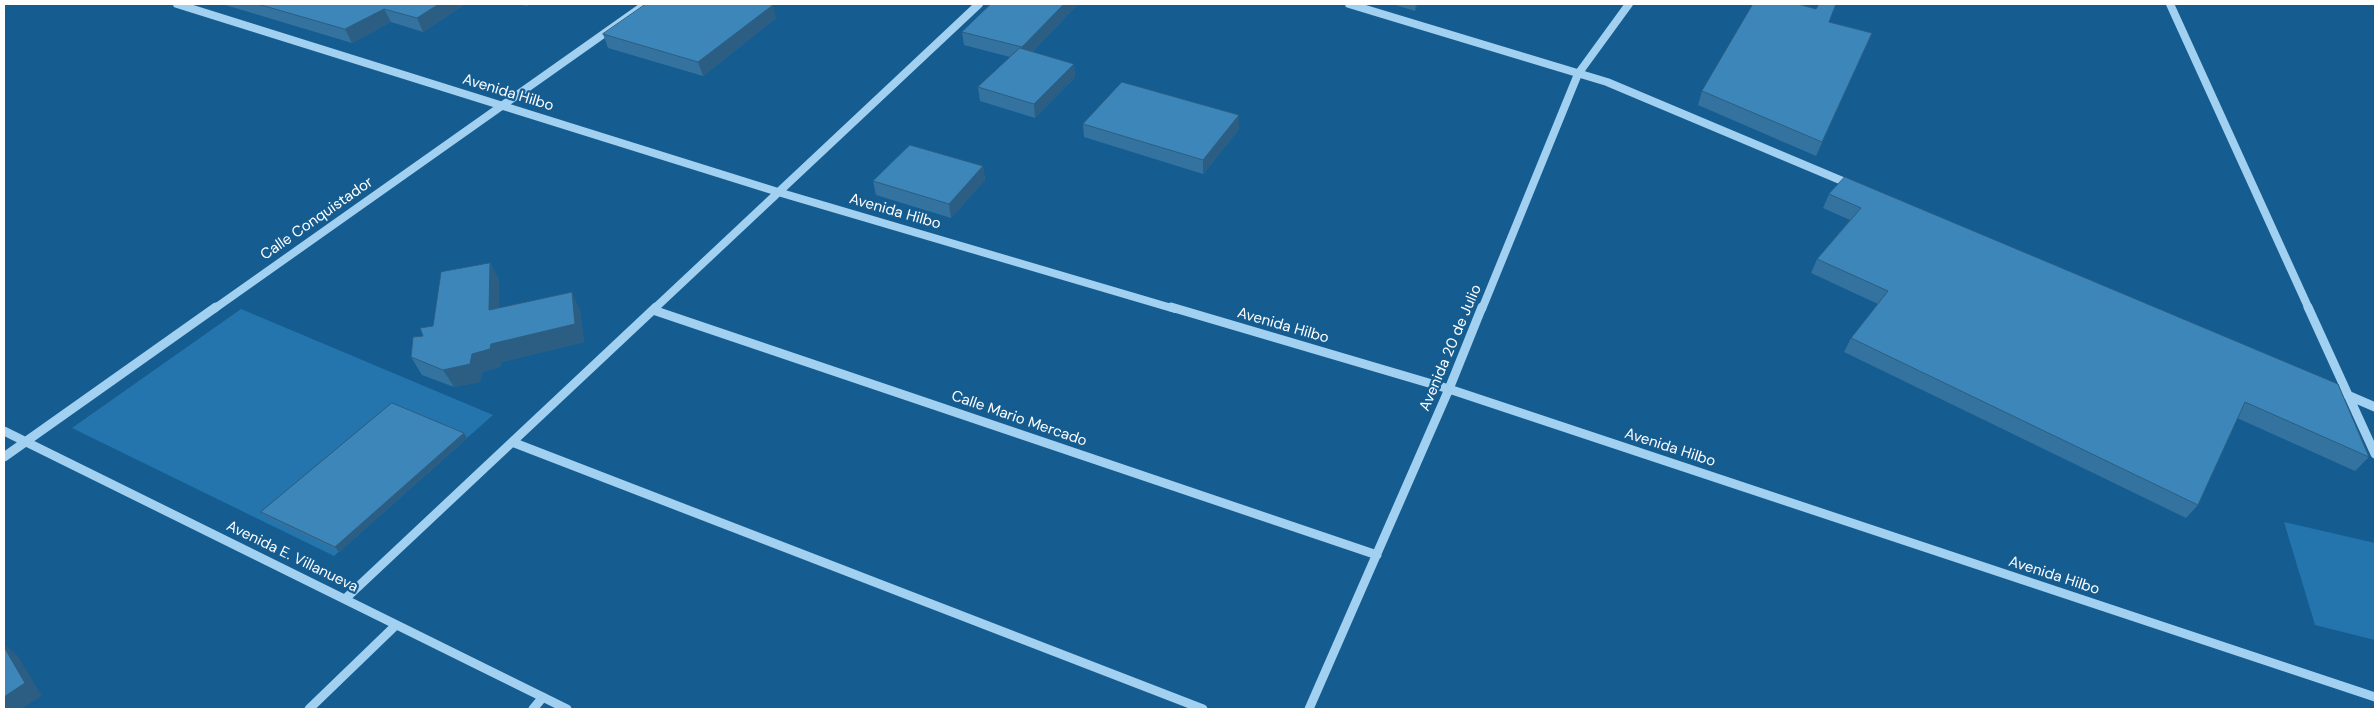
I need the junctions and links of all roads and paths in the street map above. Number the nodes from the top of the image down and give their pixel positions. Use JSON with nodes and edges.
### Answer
{"nodes":[{"id":1,"x":177,"y":4,"type":"edge"},
{"id":2,"x":646,"y":4,"type":"edge"},
{"id":3,"x":979,"y":4,"type":"edge"},
{"id":4,"x":1349,"y":4,"type":"edge"},
{"id":5,"x":1629,"y":4,"type":"edge"},
{"id":6,"x":2170,"y":4,"type":"edge"},
{"id":7,"x":1578,"y":74,"type":"junction"},
{"id":8,"x":501,"y":105,"type":"junction"},
{"id":9,"x":1863,"y":190,"type":"edge"},
{"id":10,"x":778,"y":192,"type":"junction"},
{"id":11,"x":653,"y":310,"type":"junction"},
{"id":12,"x":2321,"y":384,"type":"edge"},
{"id":13,"x":1449,"y":389,"type":"junction"},
{"id":14,"x":2349,"y":396,"type":"junction"},
{"id":15,"x":2375,"y":407,"type":"edge"},
{"id":16,"x":4,"y":431,"type":"edge"},
{"id":17,"x":26,"y":442,"type":"junction"},
{"id":18,"x":512,"y":442,"type":"junction"},
{"id":19,"x":2375,"y":454,"type":"edge"},
{"id":20,"x":4,"y":457,"type":"edge"},
{"id":21,"x":1377,"y":555,"type":"junction"},
{"id":22,"x":345,"y":600,"type":"junction"},
{"id":23,"x":396,"y":624,"type":"junction"},
{"id":24,"x":2375,"y":697,"type":"edge"},
{"id":25,"x":544,"y":698,"type":"junction"},
{"id":26,"x":309,"y":709,"type":"edge"},
{"id":27,"x":533,"y":709,"type":"edge"},
{"id":28,"x":567,"y":709,"type":"edge"},
{"id":29,"x":1203,"y":709,"type":"edge"},
{"id":30,"x":1309,"y":709,"type":"edge"}],
"edges":[{"from":1,"to":8,"type":"street","name":"Avenida Hilbo"},
{"from":2,"to":8,"type":"street","name":"Calle Conquistador"},
{"from":3,"to":10,"type":"street"},
{"from":4,"to":7,"type":"street"},
{"from":5,"to":7,"type":"street","name":"Avenida 20 de Julio"},
{"from":6,"to":14,"type":"street"},
{"from":7,"to":9,"type":"street"},
{"from":7,"to":13,"type":"street","name":"Avenida 20 de Julio"},
{"from":8,"to":10,"type":"street","name":"Avenida Hilbo"},
{"from":8,"to":17,"type":"street","name":"Calle Conquistador"},
{"from":10,"to":11,"type":"street"},
{"from":10,"to":13,"type":"street","name":"Avenida Hilbo"},
{"from":11,"to":18,"type":"street"},
{"from":11,"to":21,"type":"street","name":"Calle Mario Mercado"},
{"from":12,"to":14,"type":"street"},
{"from":13,"to":21,"type":"street","name":"Avenida 20 de Julio"},
{"from":13,"to":24,"type":"street","name":"Avenida Hilbo"},
{"from":14,"to":15,"type":"street"},
{"from":14,"to":19,"type":"street"},
{"from":16,"to":17,"type":"street","name":"Avenida E. Villanueva"},
{"from":17,"to":20,"type":"street","name":"Calle Conquistador"},
{"from":17,"to":22,"type":"street","name":"Avenida E. Villanueva"},
{"from":18,"to":22,"type":"street"},
{"from":18,"to":29,"type":"street"},
{"from":21,"to":30,"type":"street","name":"Avenida 20 de Julio"},
{"from":22,"to":23,"type":"street","name":"Avenida E. Villanueva"},
{"from":23,"to":25,"type":"street","name":"Avenida E. Villanueva"},
{"from":23,"to":26,"type":"street"},
{"from":25,"to":27,"type":"street"},
{"from":25,"to":28,"type":"street","name":"Avenida E. Villanueva"}]}
